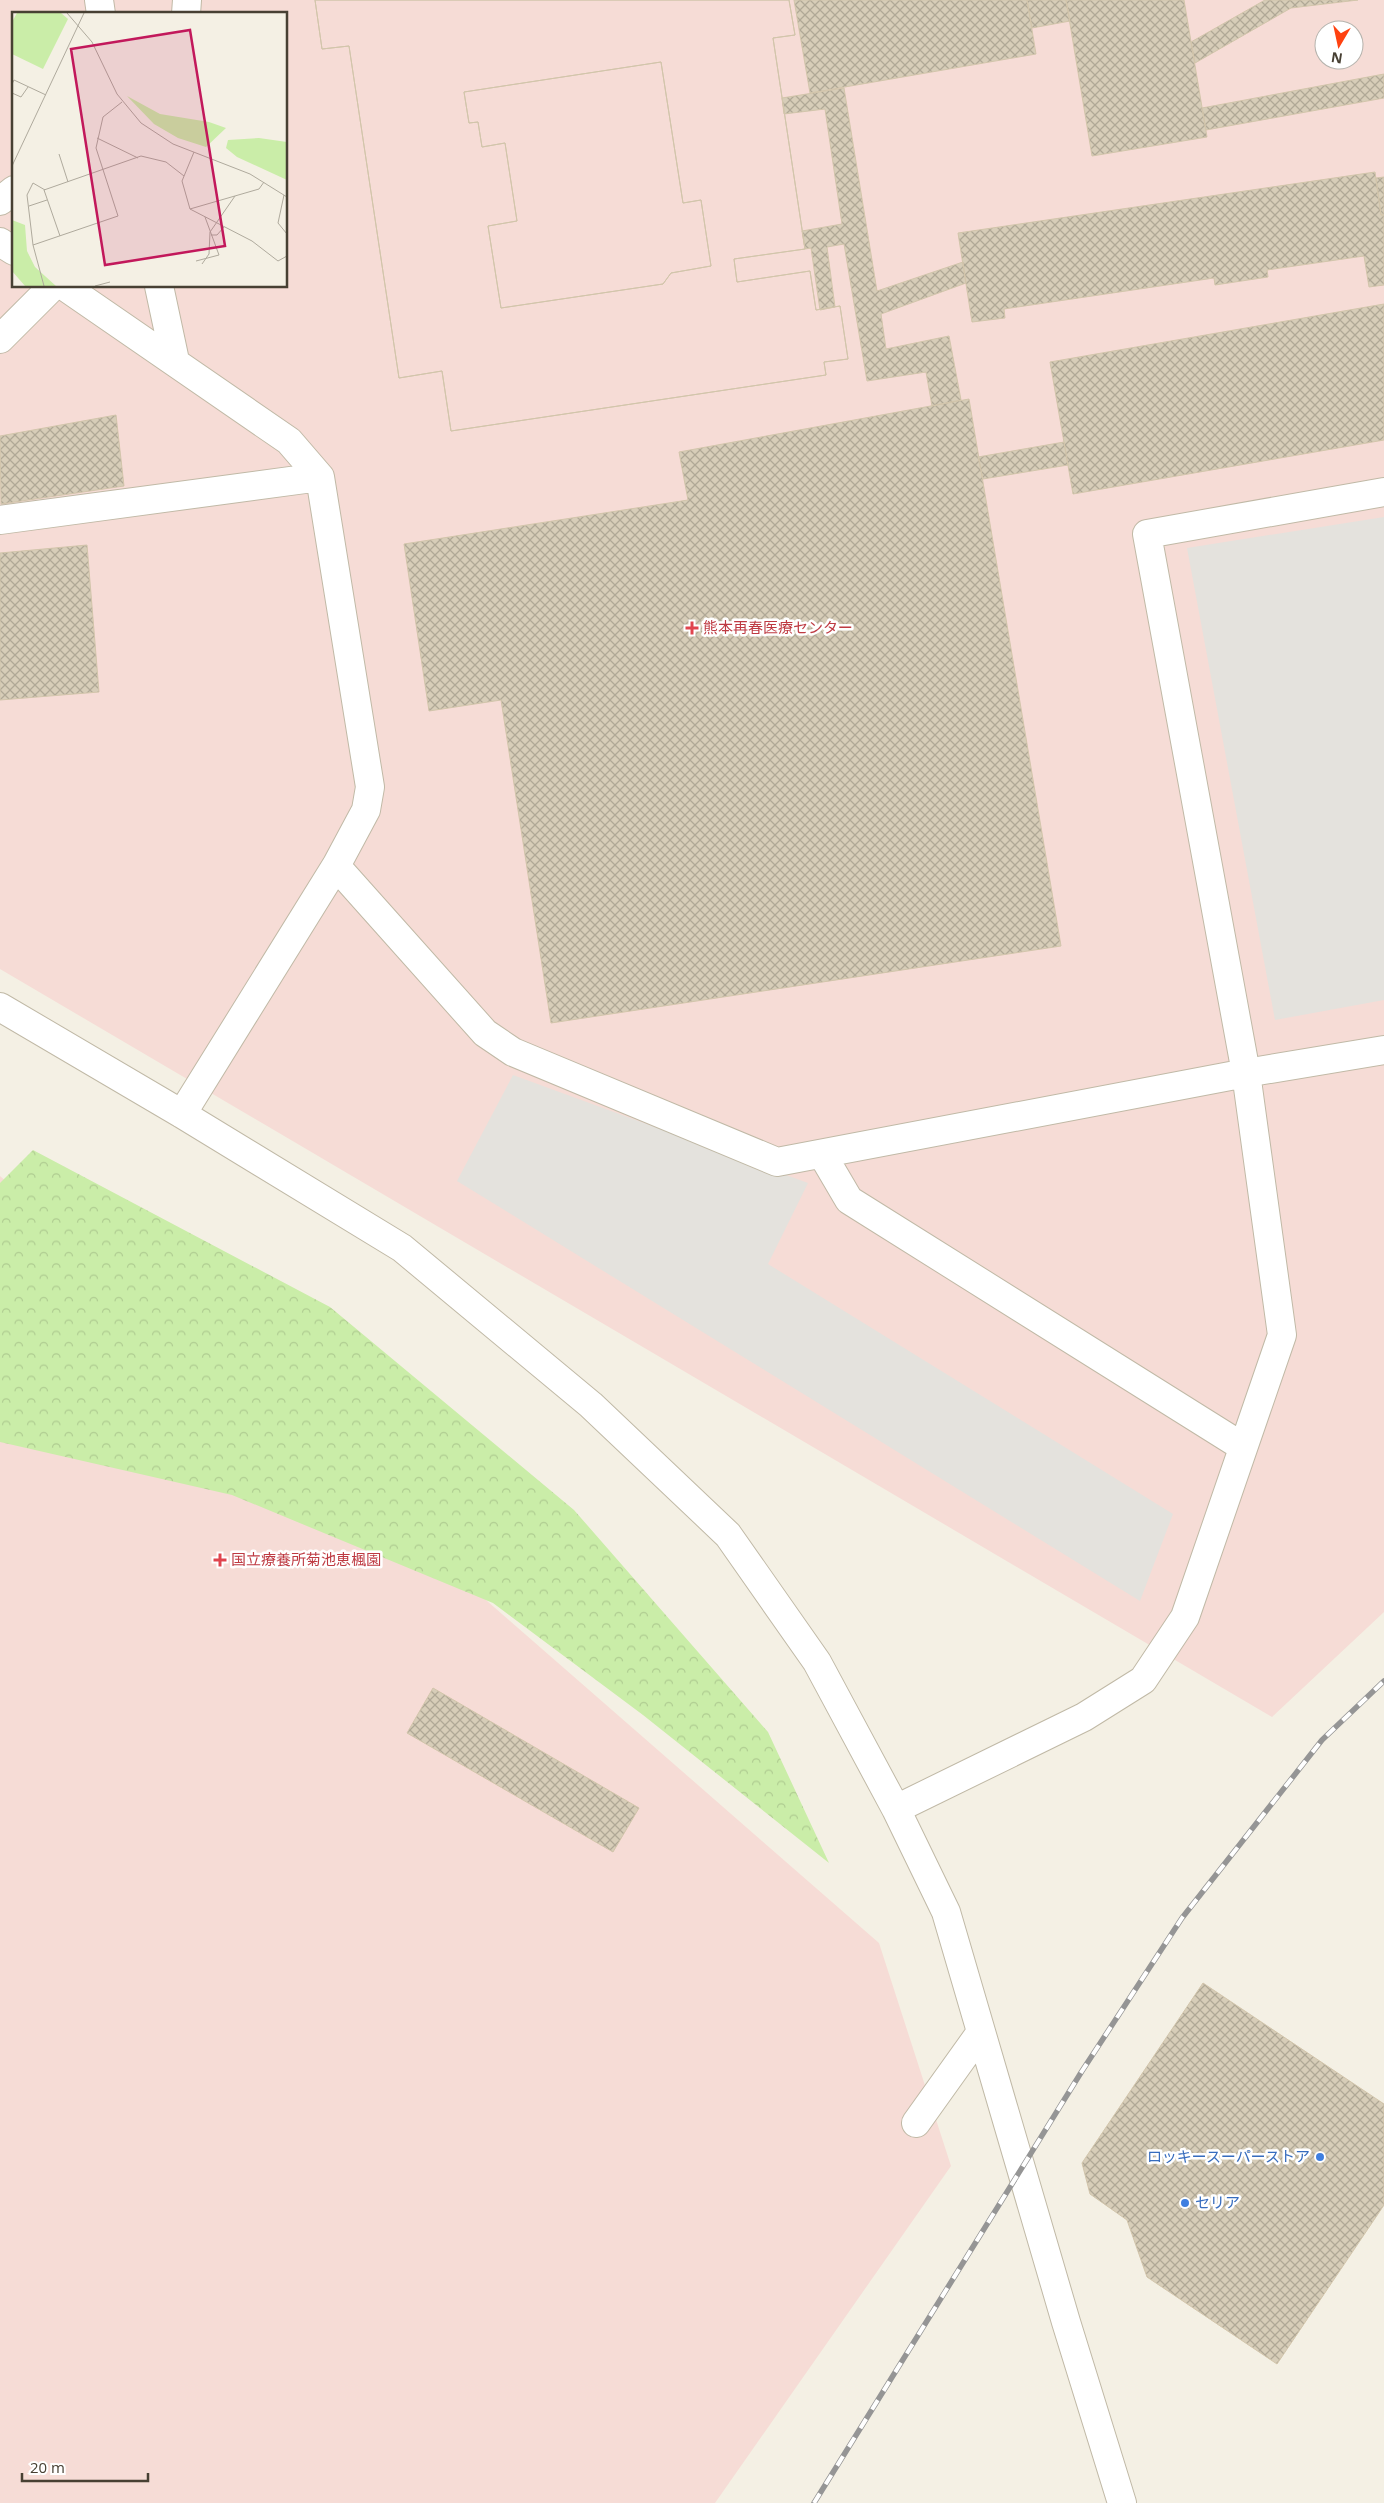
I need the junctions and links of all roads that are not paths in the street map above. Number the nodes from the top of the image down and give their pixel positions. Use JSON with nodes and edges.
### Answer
{"nodes":[{"id":1,"x":12,"y":192,"type":"edge"},
{"id":2,"x":0,"y":201,"type":"edge"},
{"id":3,"x":0,"y":242,"type":"edge"},
{"id":4,"x":12,"y":250,"type":"edge"},
{"id":5,"x":51,"y":288,"type":"edge"},
{"id":6,"x":67,"y":288,"type":"edge"},
{"id":7,"x":160,"y":288,"type":"edge"},
{"id":8,"x":0,"y":339,"type":"edge"},
{"id":9,"x":175,"y":361,"type":"junction"},
{"id":10,"x":320,"y":477,"type":"junction"},
{"id":11,"x":1384,"y":492,"type":"edge"},
{"id":12,"x":0,"y":520,"type":"edge"},
{"id":13,"x":336,"y":866,"type":"junction"},
{"id":14,"x":0,"y":1007,"type":"edge"},
{"id":15,"x":1384,"y":1050,"type":"edge"},
{"id":16,"x":1246,"y":1073,"type":"junction"},
{"id":17,"x":182,"y":1114,"type":"junction"},
{"id":18,"x":822,"y":1154,"type":"junction"},
{"id":19,"x":1243,"y":1447,"type":"junction"},
{"id":20,"x":896,"y":1809,"type":"junction"},
{"id":21,"x":981,"y":2032,"type":"junction"},
{"id":22,"x":916,"y":2123,"type":"dead end"},
{"id":23,"x":1122,"y":2503,"type":"edge"}],
"edges":[{"from":1,"to":2,"type":"street"},
{"from":3,"to":4,"type":"street"},
{"from":5,"to":8,"type":"street"},
{"from":6,"to":9,"type":"street"},
{"from":7,"to":9,"type":"street"},
{"from":9,"to":10,"type":"street"},
{"from":10,"to":12,"type":"street"},
{"from":10,"to":13,"type":"street"},
{"from":11,"to":16,"type":"street"},
{"from":13,"to":17,"type":"street"},
{"from":13,"to":18,"type":"street"},
{"from":14,"to":17,"type":"street"},
{"from":15,"to":16,"type":"street"},
{"from":16,"to":18,"type":"street"},
{"from":16,"to":19,"type":"street"},
{"from":17,"to":20,"type":"street"},
{"from":18,"to":19,"type":"street"},
{"from":19,"to":20,"type":"street"},
{"from":20,"to":21,"type":"street"},
{"from":21,"to":22,"type":"street"},
{"from":21,"to":23,"type":"street"}]}
